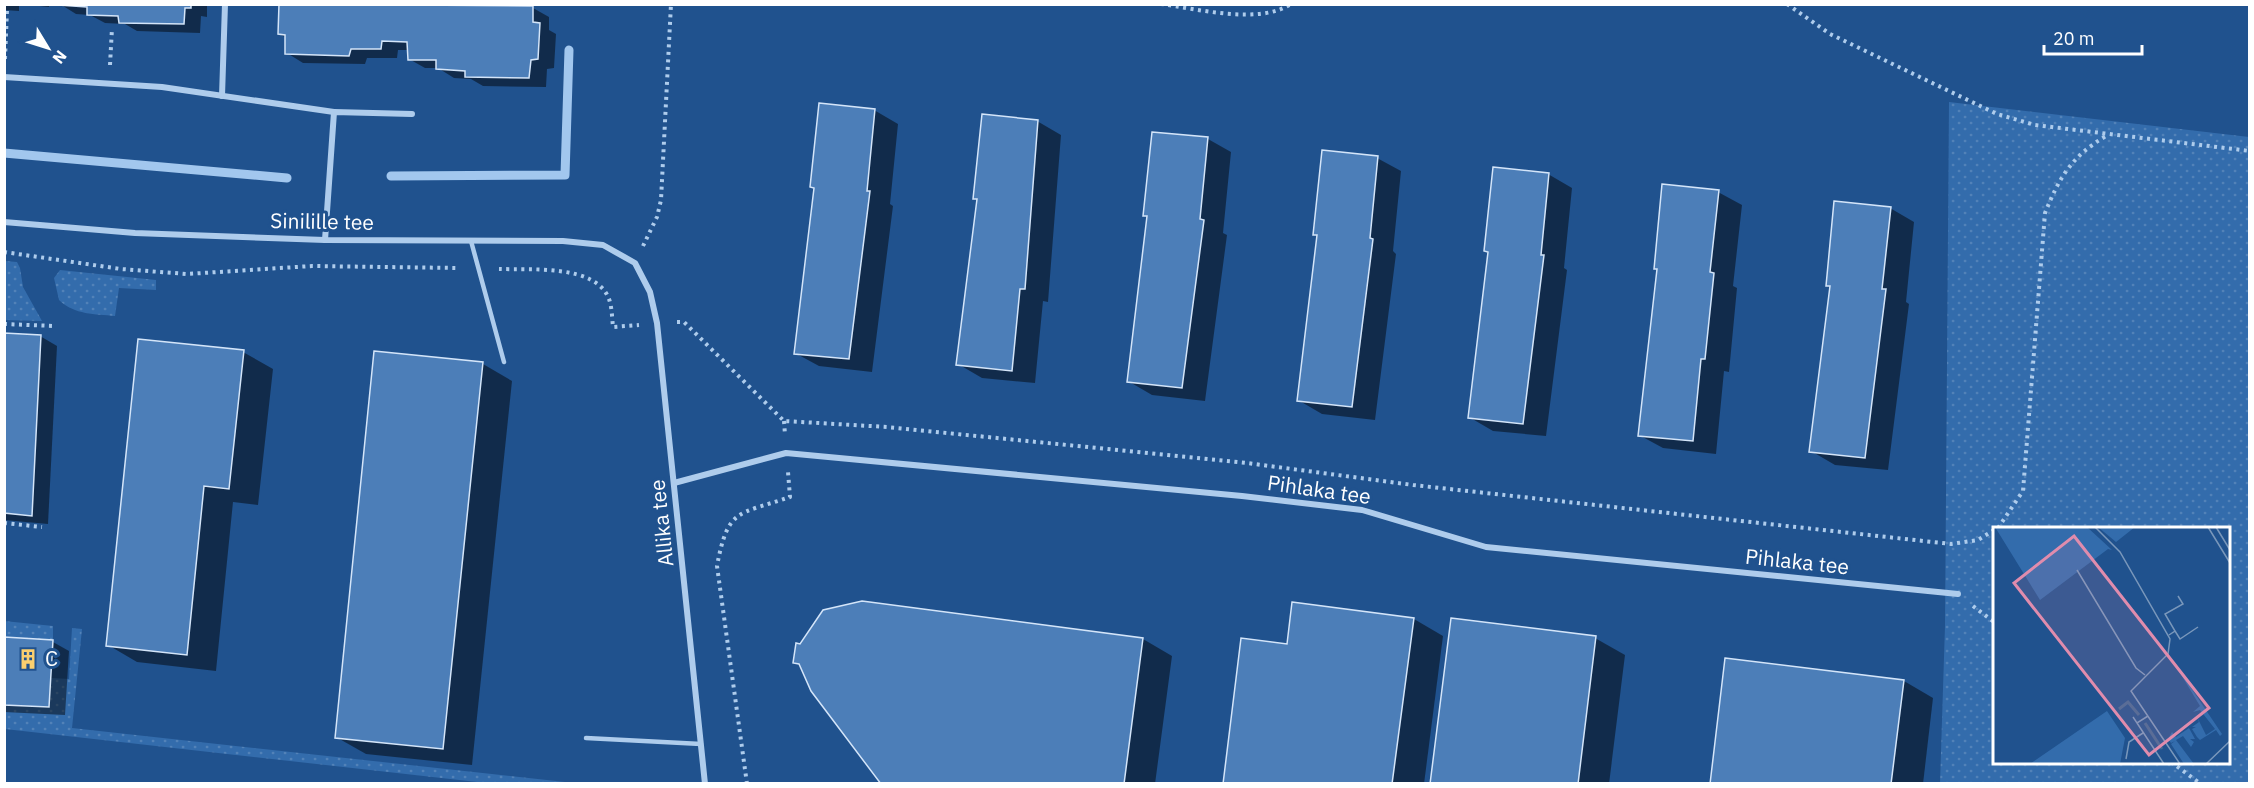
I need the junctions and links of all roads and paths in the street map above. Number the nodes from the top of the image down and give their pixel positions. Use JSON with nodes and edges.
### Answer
{"nodes":[{"id":1,"x":225,"y":4,"type":"edge"},
{"id":2,"x":671,"y":4,"type":"edge"},
{"id":3,"x":1161,"y":4,"type":"edge"},
{"id":4,"x":1291,"y":4,"type":"edge"},
{"id":5,"x":1787,"y":4,"type":"edge"},
{"id":6,"x":8,"y":10,"type":"dead end"},
{"id":7,"x":112,"y":28,"type":"dead end"},
{"id":8,"x":4,"y":59,"type":"edge"},
{"id":9,"x":4,"y":77,"type":"edge"},
{"id":10,"x":109,"y":83,"type":"junction"},
{"id":11,"x":222,"y":96,"type":"junction"},
{"id":12,"x":334,"y":112,"type":"junction"},
{"id":13,"x":412,"y":114,"type":"dead end"},
{"id":14,"x":2107,"y":136,"type":"junction"},
{"id":15,"x":2250,"y":151,"type":"edge"},
{"id":16,"x":4,"y":222,"type":"edge"},
{"id":17,"x":325,"y":240,"type":"junction"},
{"id":18,"x":471,"y":241,"type":"junction"},
{"id":19,"x":4,"y":252,"type":"edge"},
{"id":20,"x":635,"y":263,"type":"junction"},
{"id":21,"x":478,"y":268,"type":"junction"},
{"id":22,"x":657,"y":323,"type":"junction"},
{"id":23,"x":4,"y":324,"type":"edge"},
{"id":24,"x":54,"y":326,"type":"dead end"},
{"id":25,"x":504,"y":362,"type":"dead end"},
{"id":26,"x":784,"y":421,"type":"junction"},
{"id":27,"x":786,"y":453,"type":"junction"},
{"id":28,"x":674,"y":483,"type":"junction"},
{"id":29,"x":4,"y":523,"type":"edge"},
{"id":30,"x":42,"y":527,"type":"dead end"},
{"id":31,"x":1997,"y":527,"type":"edge"},
{"id":32,"x":1993,"y":531,"type":"edge"},
{"id":33,"x":1958,"y":594,"type":"joint"},
{"id":34,"x":1993,"y":620,"type":"edge"},
{"id":35,"x":585,"y":738,"type":"dead end"},
{"id":36,"x":701,"y":744,"type":"junction"},
{"id":37,"x":2175,"y":764,"type":"edge"},
{"id":38,"x":705,"y":783,"type":"edge"},
{"id":39,"x":747,"y":783,"type":"edge"},
{"id":40,"x":2201,"y":783,"type":"edge"}],
"edges":[{"from":1,"to":11,"type":"street"},
{"from":2,"to":20,"type":"path"},
{"from":3,"to":4,"type":"path"},
{"from":5,"to":14,"type":"path"},
{"from":6,"to":8,"type":"path"},
{"from":7,"to":10,"type":"path"},
{"from":9,"to":10,"type":"street"},
{"from":10,"to":11,"type":"street"},
{"from":11,"to":12,"type":"street"},
{"from":12,"to":13,"type":"street"},
{"from":12,"to":17,"type":"street"},
{"from":14,"to":15,"type":"path"},
{"from":14,"to":31,"type":"path"},
{"from":16,"to":17,"type":"street","name":"Sinilille tee"},
{"from":17,"to":18,"type":"street","name":"Sinilille tee"},
{"from":18,"to":20,"type":"street","name":"Sinilille tee"},
{"from":18,"to":21,"type":"lane"},
{"from":19,"to":21,"type":"path"},
{"from":20,"to":22,"type":"street","name":"Allika tee"},
{"from":21,"to":22,"type":"path"},
{"from":21,"to":25,"type":"lane"},
{"from":22,"to":26,"type":"path"},
{"from":22,"to":28,"type":"street","name":"Allika tee"},
{"from":23,"to":24,"type":"path"},
{"from":26,"to":27,"type":"path"},
{"from":26,"to":32,"type":"path"},
{"from":27,"to":28,"type":"street","name":"Pihlaka tee"},
{"from":27,"to":33,"type":"street","name":"Pihlaka tee"},
{"from":27,"to":39,"type":"path"},
{"from":28,"to":36,"type":"street","name":"Allika tee"},
{"from":29,"to":30,"type":"path"},
{"from":33,"to":34,"type":"path"},
{"from":35,"to":36,"type":"lane"},
{"from":36,"to":38,"type":"street","name":"Allika tee"},
{"from":37,"to":40,"type":"path"}]}
